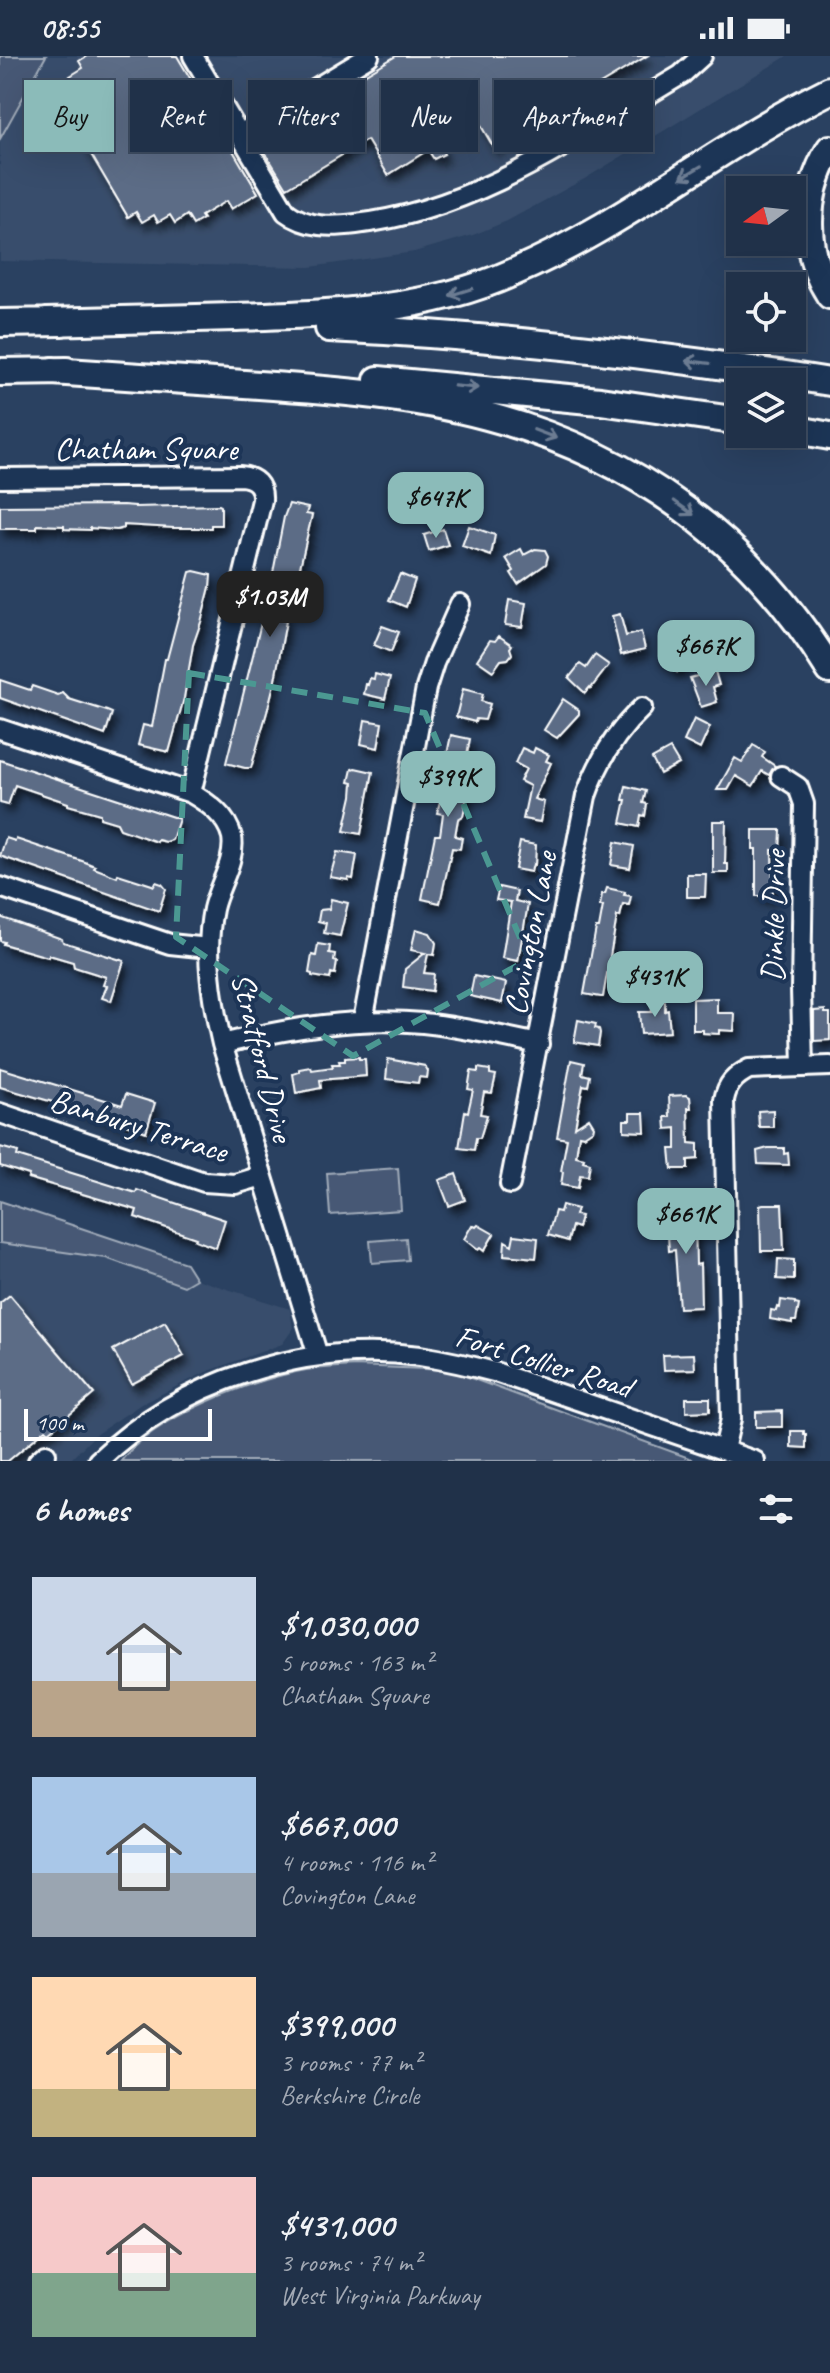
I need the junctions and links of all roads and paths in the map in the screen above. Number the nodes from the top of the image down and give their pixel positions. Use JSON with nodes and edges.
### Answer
{"nodes":[{"id":1,"x":193,"y":56,"type":"edge"},
{"id":2,"x":369,"y":56,"type":"edge"},
{"id":3,"x":702,"y":56,"type":"edge"},
{"id":4,"x":830,"y":90,"type":"edge"},
{"id":5,"x":240,"y":134,"type":"junction"},
{"id":6,"x":830,"y":149,"type":"edge"},
{"id":7,"x":830,"y":295,"type":"edge"},
{"id":8,"x":46,"y":322,"type":"junction"},
{"id":9,"x":0,"y":323,"type":"edge"},
{"id":10,"x":52,"y":371,"type":"junction"},
{"id":11,"x":0,"y":372,"type":"edge"},
{"id":12,"x":830,"y":382,"type":"edge"},
{"id":13,"x":726,"y":419,"type":"edge"},
{"id":14,"x":806,"y":432,"type":"edge"},
{"id":15,"x":830,"y":436,"type":"edge"},
{"id":16,"x":0,"y":478,"type":"edge"},
{"id":17,"x":460,"y":604,"type":"dead end"},
{"id":18,"x":830,"y":670,"type":"edge"},
{"id":19,"x":642,"y":708,"type":"dead end"},
{"id":20,"x":0,"y":729,"type":"edge"},
{"id":21,"x":781,"y":776,"type":"dead end"},
{"id":22,"x":191,"y":793,"type":"junction"},
{"id":23,"x":0,"y":887,"type":"edge"},
{"id":24,"x":209,"y":948,"type":"junction"},
{"id":25,"x":363,"y":1021,"type":"junction"},
{"id":26,"x":222,"y":1044,"type":"junction"},
{"id":27,"x":539,"y":1044,"type":"junction"},
{"id":28,"x":830,"y":1066,"type":"edge"},
{"id":29,"x":803,"y":1067,"type":"junction"},
{"id":30,"x":0,"y":1113,"type":"edge"},
{"id":31,"x":262,"y":1176,"type":"junction"},
{"id":32,"x":510,"y":1184,"type":"dead end"},
{"id":33,"x":318,"y":1356,"type":"junction"},
{"id":34,"x":724,"y":1450,"type":"junction"},
{"id":35,"x":98,"y":1461,"type":"edge"},
{"id":36,"x":755,"y":1461,"type":"edge"}],
"edges":[{"from":1,"to":5,"type":"street"},
{"from":2,"to":5,"type":"street"},
{"from":3,"to":5,"type":"street"},
{"from":4,"to":8,"type":"highway","one_way":true},
{"from":6,"to":7,"type":"highway"},
{"from":8,"to":9,"type":"highway"},
{"from":12,"to":8,"type":"highway","one_way":true},
{"from":10,"to":11,"type":"highway"},
{"from":10,"to":13,"type":"highway","one_way":true},
{"from":10,"to":18,"type":"highway","one_way":true},
{"from":14,"to":15,"type":"highway"},
{"from":16,"to":22,"type":"street","name":"Chatham Square"},
{"from":17,"to":25,"type":"street"},
{"from":19,"to":27,"type":"street","name":"Covington Lane"},
{"from":20,"to":22,"type":"street","name":"Stratford Drive"},
{"from":21,"to":29,"type":"street","name":"Dinkle Drive"},
{"from":22,"to":24,"type":"street","name":"Stratford Drive"},
{"from":23,"to":24,"type":"street"},
{"from":24,"to":26,"type":"street","name":"Stratford Drive"},
{"from":25,"to":26,"type":"street"},
{"from":25,"to":27,"type":"street"},
{"from":26,"to":31,"type":"street","name":"Stratford Drive"},
{"from":27,"to":32,"type":"street","name":"Covington Lane"},
{"from":28,"to":29,"type":"street"},
{"from":29,"to":34,"type":"street"},
{"from":30,"to":31,"type":"street","name":"Banbury Terrace"},
{"from":31,"to":33,"type":"street","name":"Stratford Drive"},
{"from":33,"to":34,"type":"street","name":"Fort Collier Road"},
{"from":33,"to":35,"type":"street","name":"Fort Collier Road"},
{"from":34,"to":36,"type":"street","name":"Fort Collier Road"}]}
